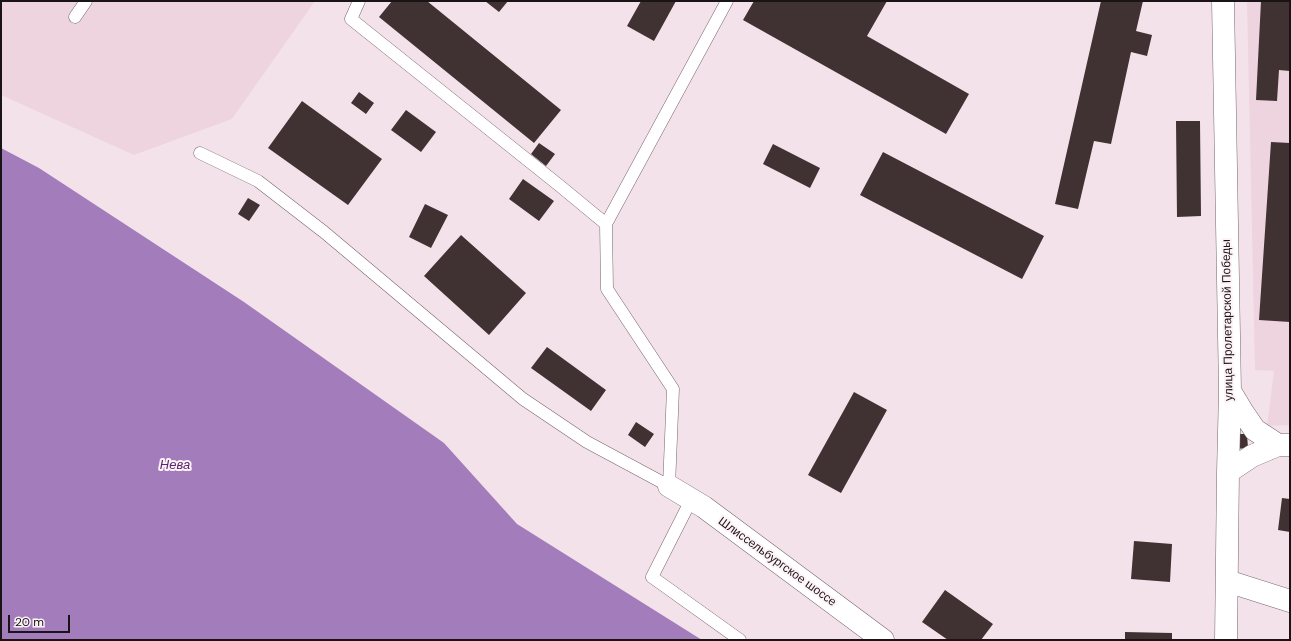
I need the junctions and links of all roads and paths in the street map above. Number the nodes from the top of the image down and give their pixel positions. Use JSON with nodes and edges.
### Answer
{"nodes":[{"id":1,"x":86,"y":1,"type":"edge"},
{"id":2,"x":359,"y":1,"type":"edge"},
{"id":3,"x":726,"y":1,"type":"edge"},
{"id":4,"x":1223,"y":1,"type":"edge"},
{"id":5,"x":75,"y":17,"type":"dead end"},
{"id":6,"x":200,"y":153,"type":"dead end"},
{"id":7,"x":606,"y":224,"type":"junction"},
{"id":8,"x":1230,"y":391,"type":"junction"},
{"id":9,"x":1284,"y":445,"type":"edge"},
{"id":10,"x":1228,"y":472,"type":"junction"},
{"id":11,"x":669,"y":486,"type":"junction"},
{"id":12,"x":692,"y":500,"type":"junction"},
{"id":13,"x":1227,"y":581,"type":"junction"},
{"id":14,"x":1290,"y":602,"type":"edge"},
{"id":15,"x":740,"y":640,"type":"edge"},
{"id":16,"x":883,"y":640,"type":"edge"},
{"id":17,"x":1226,"y":640,"type":"edge"}],
"edges":[{"from":1,"to":5,"type":"lane"},
{"from":2,"to":7,"type":"lane"},
{"from":3,"to":7,"type":"lane"},
{"from":4,"to":8,"type":"street","name":"улица Пролетарской Победы"},
{"from":6,"to":11,"type":"lane"},
{"from":7,"to":11,"type":"lane"},
{"from":8,"to":9,"type":"street"},
{"from":8,"to":10,"type":"street","name":"улица Пролетарской Победы"},
{"from":9,"to":10,"type":"street"},
{"from":10,"to":13,"type":"street","name":"улица Пролетарской Победы"},
{"from":11,"to":12,"type":"street","name":"Шлиссельбургское шоссе"},
{"from":12,"to":15,"type":"lane"},
{"from":12,"to":16,"type":"street","name":"Шлиссельбургское шоссе"},
{"from":13,"to":14,"type":"street"},
{"from":13,"to":17,"type":"street","name":"улица Пролетарской Победы"}]}
